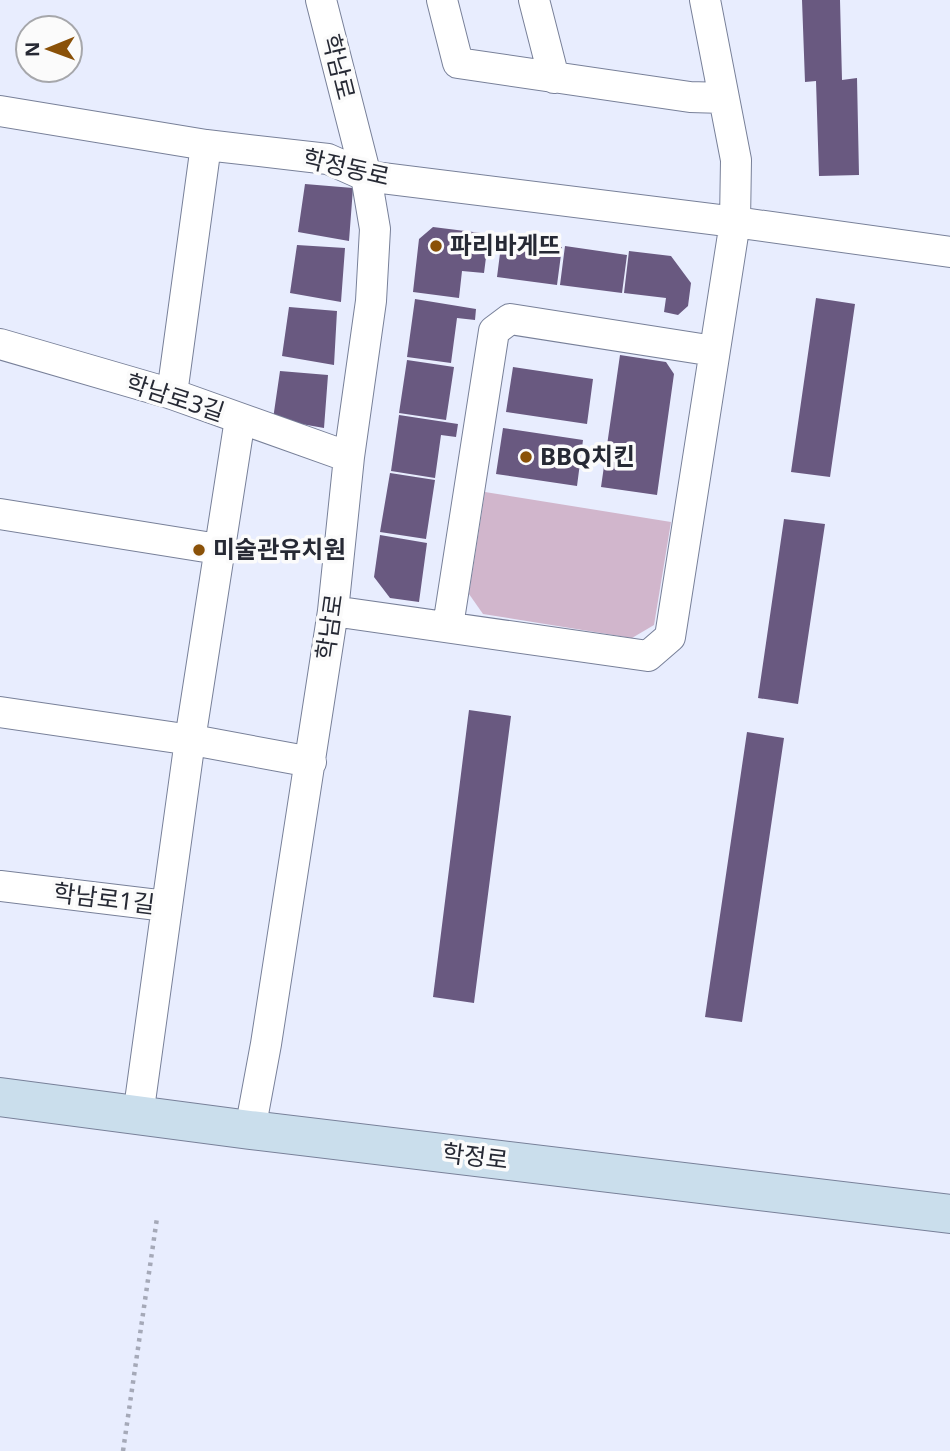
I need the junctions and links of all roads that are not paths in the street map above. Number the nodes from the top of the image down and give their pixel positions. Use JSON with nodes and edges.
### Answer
{"nodes":[{"id":1,"x":321,"y":0,"type":"edge"},
{"id":2,"x":442,"y":0,"type":"edge"},
{"id":3,"x":534,"y":0,"type":"edge"},
{"id":4,"x":705,"y":0,"type":"edge"},
{"id":5,"x":554,"y":78,"type":"junction"},
{"id":6,"x":724,"y":97,"type":"junction"},
{"id":7,"x":0,"y":111,"type":"edge"},
{"id":8,"x":206,"y":145,"type":"junction"},
{"id":9,"x":366,"y":176,"type":"junction"},
{"id":10,"x":734,"y":222,"type":"junction"},
{"id":11,"x":950,"y":252,"type":"edge"},
{"id":12,"x":0,"y":344,"type":"edge"},
{"id":13,"x":714,"y":351,"type":"junction"},
{"id":14,"x":172,"y":394,"type":"junction"},
{"id":15,"x":240,"y":419,"type":"junction"},
{"id":16,"x":349,"y":457,"type":"junction"},
{"id":17,"x":0,"y":514,"type":"edge"},
{"id":18,"x":218,"y":549,"type":"junction"},
{"id":19,"x":333,"y":611,"type":"junction"},
{"id":20,"x":448,"y":626,"type":"junction"},
{"id":21,"x":0,"y":712,"type":"edge"},
{"id":22,"x":190,"y":740,"type":"junction"},
{"id":23,"x":311,"y":762,"type":"junction"},
{"id":24,"x":0,"y":886,"type":"edge"},
{"id":25,"x":166,"y":906,"type":"junction"},
{"id":26,"x":0,"y":1097,"type":"edge"},
{"id":27,"x":138,"y":1116,"type":"junction"},
{"id":28,"x":250,"y":1130,"type":"junction"},
{"id":29,"x":950,"y":1214,"type":"edge"}],
"edges":[{"from":1,"to":9,"type":"street","name":"학남로"},
{"from":2,"to":5,"type":"street"},
{"from":3,"to":5,"type":"street"},
{"from":4,"to":6,"type":"street"},
{"from":5,"to":6,"type":"street"},
{"from":6,"to":10,"type":"street"},
{"from":7,"to":8,"type":"street","name":"학정동로"},
{"from":8,"to":9,"type":"street","name":"학정동로"},
{"from":8,"to":14,"type":"street"},
{"from":9,"to":10,"type":"street","name":"학정동로"},
{"from":9,"to":16,"type":"street","name":"학남로"},
{"from":10,"to":11,"type":"street","name":"학정동로"},
{"from":10,"to":13,"type":"street"},
{"from":12,"to":14,"type":"street","name":"학남로3길"},
{"from":13,"to":20,"type":"street"},
{"from":13,"to":20,"type":"street"},
{"from":14,"to":15,"type":"street","name":"학남로3길"},
{"from":15,"to":16,"type":"street","name":"학남로3길"},
{"from":15,"to":18,"type":"street","name":"학남로1길"},
{"from":16,"to":19,"type":"street","name":"학남로"},
{"from":17,"to":18,"type":"street"},
{"from":18,"to":22,"type":"street","name":"학남로1길"},
{"from":19,"to":20,"type":"street"},
{"from":19,"to":23,"type":"street","name":"학남로"},
{"from":21,"to":22,"type":"street"},
{"from":22,"to":23,"type":"street"},
{"from":22,"to":25,"type":"street","name":"학남로1길"},
{"from":23,"to":28,"type":"street","name":"학남로"},
{"from":24,"to":25,"type":"street","name":"학남로1길"},
{"from":25,"to":27,"type":"street"},
{"from":26,"to":27,"type":"main road","name":"학정로"},
{"from":27,"to":28,"type":"main road","name":"학정로"},
{"from":28,"to":29,"type":"main road","name":"학정로"}]}
